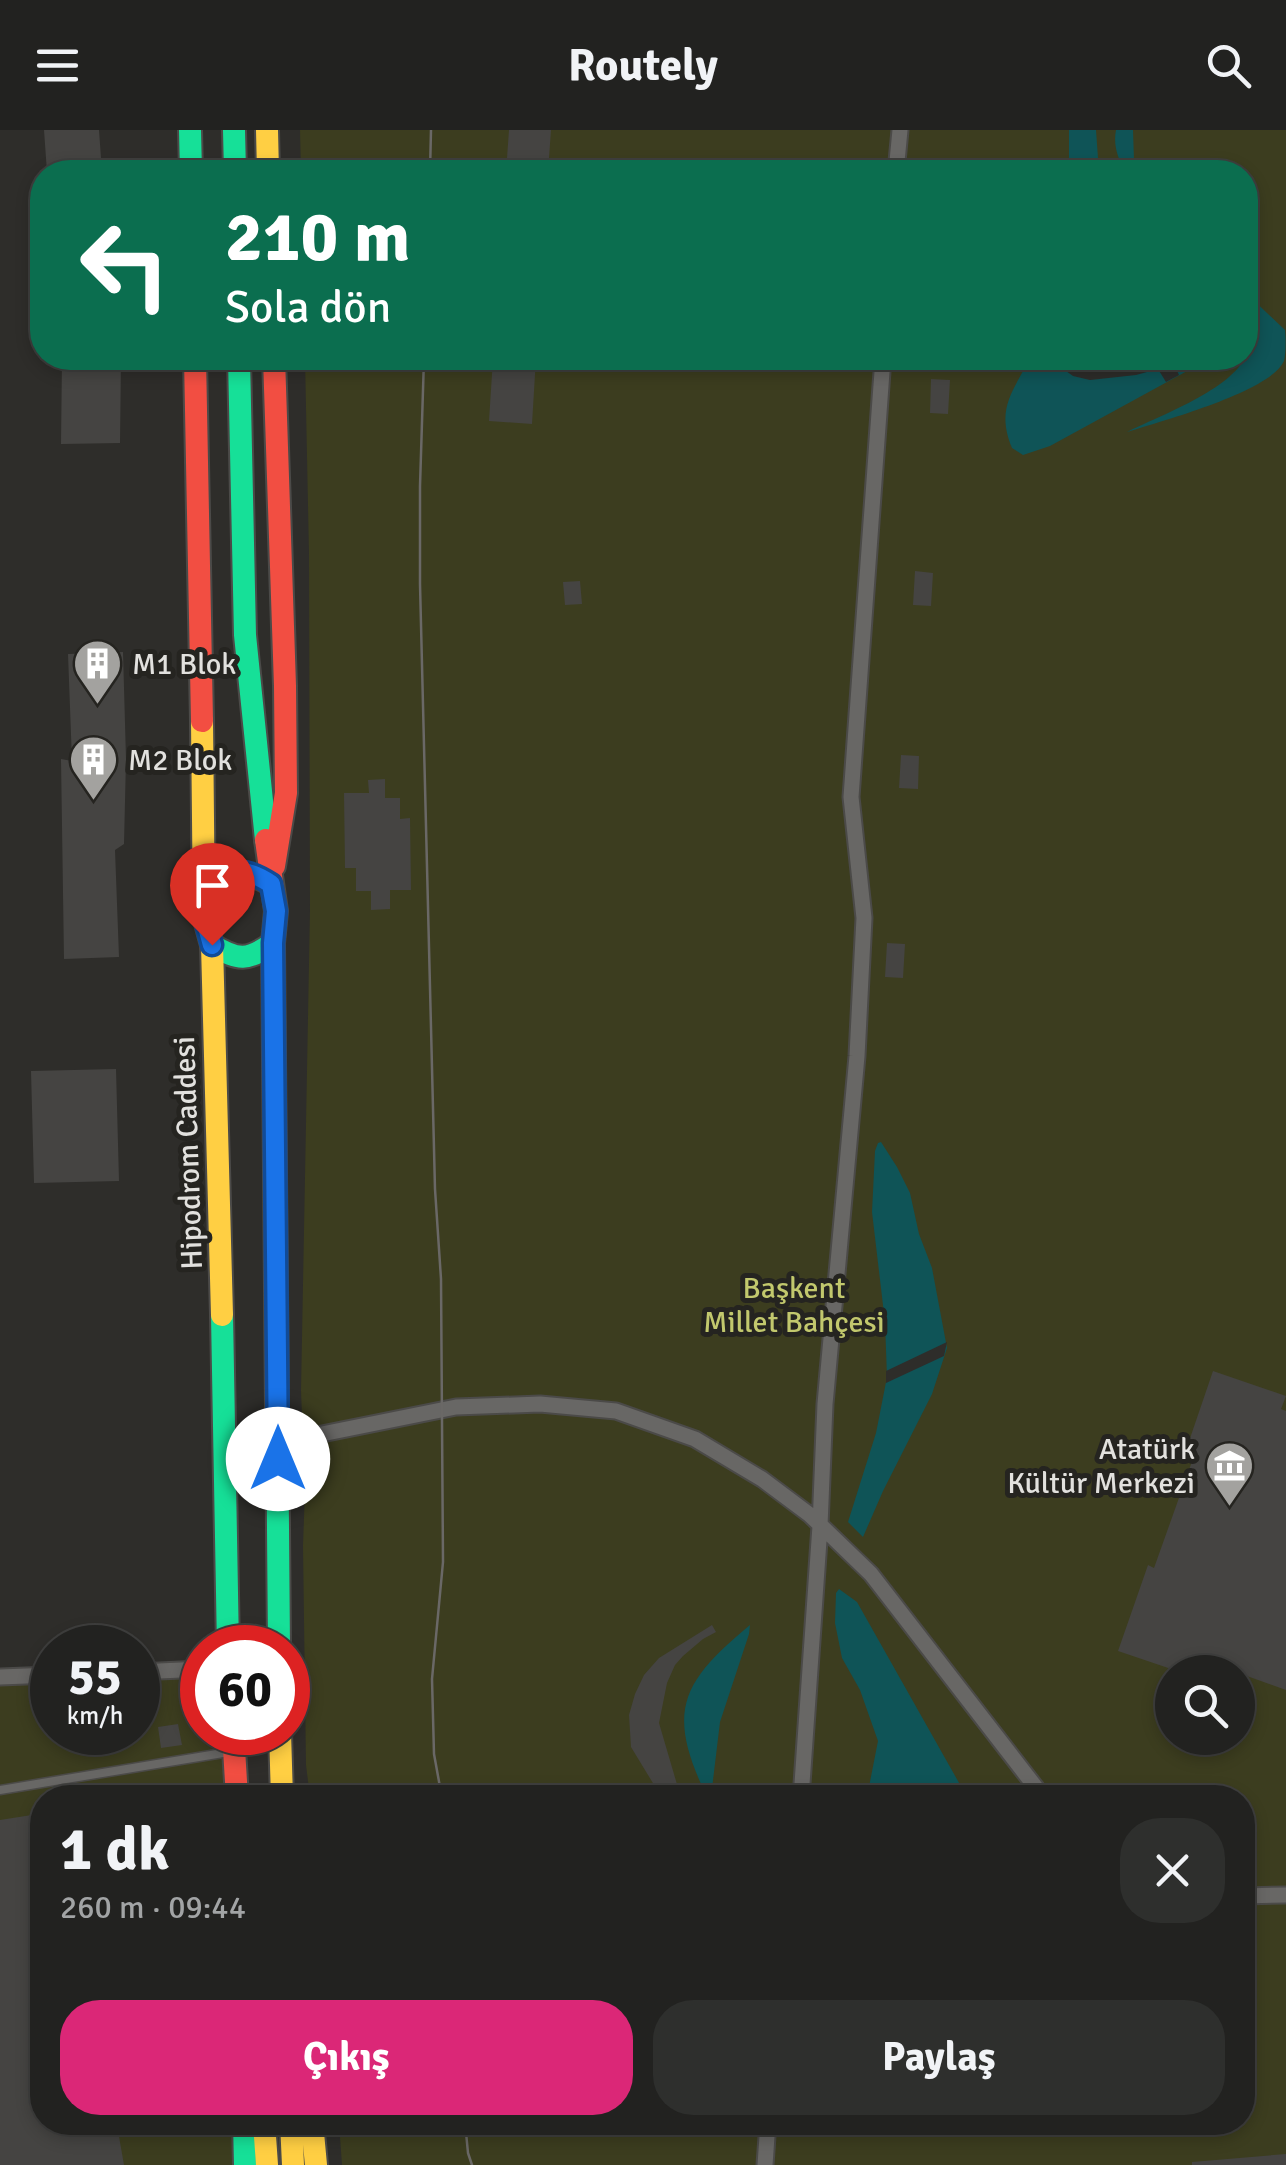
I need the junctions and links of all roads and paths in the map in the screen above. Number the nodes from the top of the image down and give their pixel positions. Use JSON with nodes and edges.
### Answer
{"nodes":[{"id":1,"x":190,"y":130,"type":"edge"},
{"id":2,"x":234,"y":130,"type":"edge"},
{"id":3,"x":267,"y":130,"type":"edge"},
{"id":4,"x":900,"y":130,"type":"edge"},
{"id":5,"x":191,"y":160,"type":"edge"},
{"id":6,"x":235,"y":160,"type":"edge"},
{"id":7,"x":268,"y":160,"type":"edge"},
{"id":8,"x":897,"y":160,"type":"edge"},
{"id":9,"x":195,"y":370,"type":"edge"},
{"id":10,"x":239,"y":370,"type":"edge"},
{"id":11,"x":274,"y":370,"type":"edge"},
{"id":12,"x":882,"y":370,"type":"edge"},
{"id":13,"x":206,"y":880,"type":"junction"},
{"id":14,"x":271,"y":884,"type":"junction"},
{"id":15,"x":273,"y":943,"type":"junction"},
{"id":16,"x":212,"y":945,"type":"junction"},
{"id":17,"x":302,"y":1438,"type":"dead end"},
{"id":18,"x":820,"y":1526,"type":"junction"},
{"id":19,"x":228,"y":1625,"type":"edge"},
{"id":20,"x":280,"y":1625,"type":"edge"},
{"id":21,"x":30,"y":1676,"type":"edge"},
{"id":22,"x":0,"y":1677,"type":"edge"},
{"id":23,"x":180,"y":1753,"type":"edge"},
{"id":24,"x":234,"y":1755,"type":"edge"},
{"id":25,"x":281,"y":1755,"type":"edge"},
{"id":26,"x":236,"y":1785,"type":"edge"},
{"id":27,"x":282,"y":1785,"type":"edge"},
{"id":28,"x":801,"y":1785,"type":"edge"},
{"id":29,"x":1034,"y":1785,"type":"edge"},
{"id":30,"x":0,"y":1790,"type":"edge"},
{"id":31,"x":1286,"y":1895,"type":"edge"},
{"id":32,"x":1255,"y":1896,"type":"edge"},
{"id":33,"x":244,"y":2135,"type":"edge"},
{"id":34,"x":265,"y":2135,"type":"edge"},
{"id":35,"x":292,"y":2135,"type":"edge"},
{"id":36,"x":313,"y":2135,"type":"edge"},
{"id":37,"x":767,"y":2135,"type":"edge"},
{"id":38,"x":245,"y":2165,"type":"edge"},
{"id":39,"x":267,"y":2165,"type":"edge"},
{"id":40,"x":293,"y":2165,"type":"edge"},
{"id":41,"x":316,"y":2165,"type":"edge"},
{"id":42,"x":765,"y":2165,"type":"edge"}],
"edges":[{"from":1,"to":5,"type":"main road"},
{"from":2,"to":6,"type":"main road"},
{"from":3,"to":7,"type":"main road"},
{"from":4,"to":8,"type":"street"},
{"from":9,"to":13,"type":"main road","name":"Hipodrom Caddesi"},
{"from":10,"to":14,"type":"main road"},
{"from":11,"to":14,"type":"main road"},
{"from":12,"to":18,"type":"street"},
{"from":13,"to":14,"type":"main road"},
{"from":13,"to":16,"type":"main road","name":"Hipodrom Caddesi"},
{"from":14,"to":15,"type":"main road"},
{"from":15,"to":16,"type":"main road"},
{"from":15,"to":20,"type":"main road"},
{"from":16,"to":19,"type":"main road","name":"Hipodrom Caddesi"},
{"from":17,"to":18,"type":"street"},
{"from":18,"to":28,"type":"street"},
{"from":18,"to":29,"type":"street"},
{"from":21,"to":22,"type":"street"},
{"from":23,"to":30,"type":"lane"},
{"from":24,"to":26,"type":"main road"},
{"from":25,"to":27,"type":"main road"},
{"from":31,"to":32,"type":"street"},
{"from":33,"to":38,"type":"main road"},
{"from":34,"to":39,"type":"main road"},
{"from":35,"to":40,"type":"main road"},
{"from":36,"to":41,"type":"main road"},
{"from":37,"to":42,"type":"street"}]}
